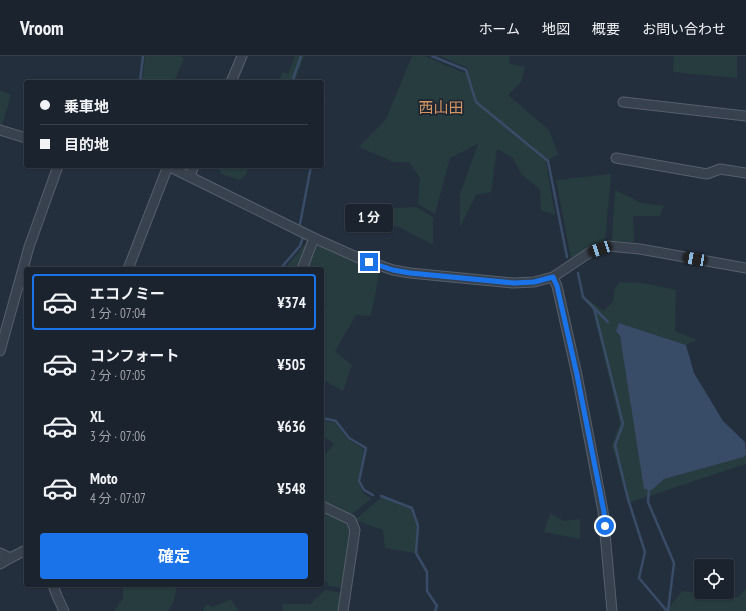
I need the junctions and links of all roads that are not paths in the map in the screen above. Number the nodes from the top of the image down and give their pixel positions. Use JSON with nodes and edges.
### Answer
{"nodes":[{"id":1,"x":242,"y":56,"type":"edge"},
{"id":2,"x":231,"y":80,"type":"edge"},
{"id":3,"x":623,"y":102,"type":"dead end"},
{"id":4,"x":746,"y":116,"type":"edge"},
{"id":5,"x":0,"y":130,"type":"edge"},
{"id":6,"x":24,"y":137,"type":"edge"},
{"id":7,"x":616,"y":158,"type":"dead end"},
{"id":8,"x":57,"y":168,"type":"edge"},
{"id":9,"x":167,"y":168,"type":"edge"},
{"id":10,"x":172,"y":168,"type":"edge"},
{"id":11,"x":193,"y":168,"type":"edge"},
{"id":12,"x":746,"y":173,"type":"edge"},
{"id":13,"x":190,"y":176,"type":"junction"},
{"id":14,"x":314,"y":238,"type":"junction"},
{"id":15,"x":129,"y":267,"type":"edge"},
{"id":16,"x":303,"y":267,"type":"edge"},
{"id":17,"x":746,"y":268,"type":"edge"},
{"id":18,"x":553,"y":277,"type":"junction"},
{"id":19,"x":0,"y":351,"type":"edge"},
{"id":20,"x":324,"y":507,"type":"edge"},
{"id":21,"x":24,"y":551,"type":"edge"},
{"id":22,"x":0,"y":553,"type":"edge"},
{"id":23,"x":10,"y":558,"type":"junction"},
{"id":24,"x":0,"y":564,"type":"edge"},
{"id":25,"x":54,"y":587,"type":"edge"},
{"id":26,"x":64,"y":611,"type":"edge"},
{"id":27,"x":343,"y":611,"type":"edge"},
{"id":28,"x":612,"y":611,"type":"edge"}],
"edges":[{"from":1,"to":2,"type":"street"},
{"from":3,"to":4,"type":"street"},
{"from":5,"to":6,"type":"street"},
{"from":7,"to":12,"type":"street"},
{"from":8,"to":19,"type":"street"},
{"from":9,"to":15,"type":"street"},
{"from":10,"to":13,"type":"street"},
{"from":11,"to":13,"type":"street"},
{"from":13,"to":14,"type":"street"},
{"from":14,"to":16,"type":"street"},
{"from":14,"to":18,"type":"street"},
{"from":17,"to":18,"type":"street"},
{"from":18,"to":28,"type":"street"},
{"from":20,"to":27,"type":"street"},
{"from":21,"to":23,"type":"street"},
{"from":22,"to":23,"type":"street"},
{"from":23,"to":24,"type":"street"},
{"from":25,"to":26,"type":"street"}]}
